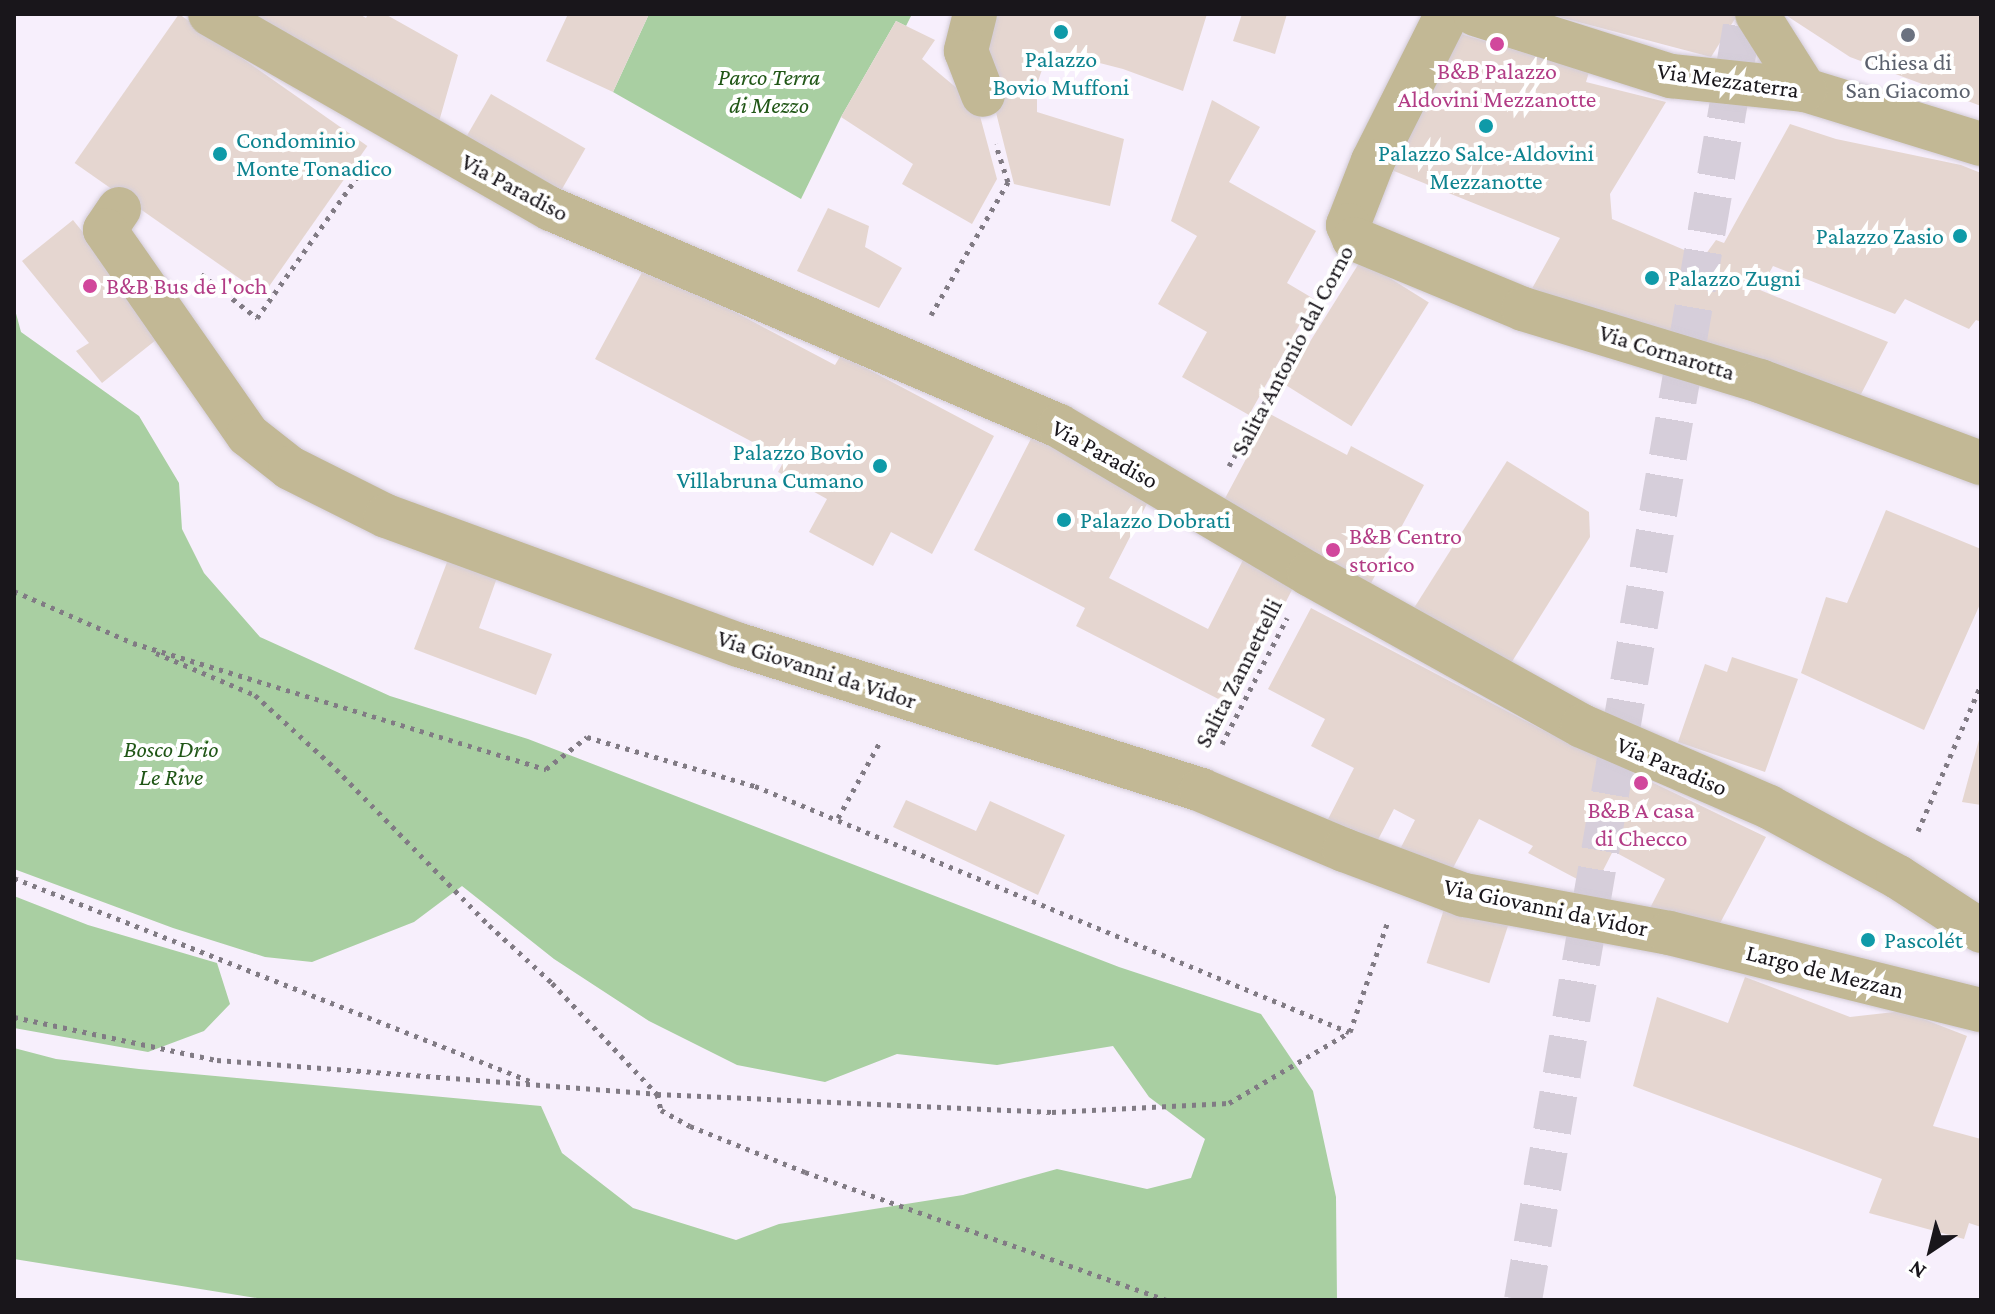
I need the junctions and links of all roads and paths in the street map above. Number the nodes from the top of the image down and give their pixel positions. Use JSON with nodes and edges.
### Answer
{"nodes":[{"id":1,"x":210,"y":14,"type":"edge"},
{"id":2,"x":975,"y":14,"type":"edge"},
{"id":3,"x":1447,"y":14,"type":"edge"},
{"id":4,"x":1475,"y":14,"type":"edge"},
{"id":5,"x":1757,"y":14,"type":"edge"},
{"id":6,"x":1805,"y":90,"type":"junction"},
{"id":7,"x":983,"y":95,"type":"dead end"},
{"id":8,"x":397,"y":121,"type":"junction"},
{"id":9,"x":1981,"y":144,"type":"edge"},
{"id":10,"x":997,"y":146,"type":"dead end"},
{"id":11,"x":119,"y":209,"type":"dead end"},
{"id":12,"x":1354,"y":239,"type":"junction"},
{"id":13,"x":194,"y":268,"type":"dead end"},
{"id":14,"x":905,"y":361,"type":"junction"},
{"id":15,"x":1981,"y":463,"type":"edge"},
{"id":16,"x":1204,"y":511,"type":"junction"},
{"id":17,"x":1309,"y":574,"type":"junction"},
{"id":18,"x":14,"y":591,"type":"edge"},
{"id":19,"x":133,"y":643,"type":"junction"},
{"id":20,"x":905,"y":698,"type":"junction"},
{"id":21,"x":1201,"y":790,"type":"junction"},
{"id":22,"x":838,"y":818,"type":"junction"},
{"id":23,"x":1405,"y":873,"type":"junction"},
{"id":24,"x":14,"y":878,"type":"edge"},
{"id":25,"x":1981,"y":931,"type":"edge"},
{"id":26,"x":1669,"y":933,"type":"joint"},
{"id":27,"x":1981,"y":1010,"type":"edge"},
{"id":28,"x":14,"y":1017,"type":"edge"},
{"id":29,"x":1350,"y":1032,"type":"junction"},
{"id":30,"x":538,"y":1084,"type":"junction"},
{"id":31,"x":657,"y":1094,"type":"junction"},
{"id":32,"x":1166,"y":1300,"type":"edge"}],
"edges":[{"from":1,"to":8,"type":"street","name":"Via Paradiso"},
{"from":2,"to":7,"type":"street"},
{"from":3,"to":12,"type":"street","name":"Salita Antonio dal Corno"},
{"from":4,"to":6,"type":"street","name":"Via Mezzaterra"},
{"from":5,"to":6,"type":"street"},
{"from":6,"to":9,"type":"street","name":"Via Mezzaterra"},
{"from":8,"to":13,"type":"path"},
{"from":8,"to":14,"type":"street","name":"Via Paradiso"},
{"from":10,"to":14,"type":"path"},
{"from":11,"to":20,"type":"street","name":"Via Giovanni da Vidor"},
{"from":12,"to":15,"type":"street","name":"Via Cornarotta"},
{"from":12,"to":16,"type":"path","name":"Salita Antonio dal Corno"},
{"from":14,"to":16,"type":"street","name":"Via Paradiso"},
{"from":16,"to":17,"type":"street","name":"Via Paradiso"},
{"from":17,"to":21,"type":"path","name":"Salita Zannettelli"},
{"from":17,"to":25,"type":"street","name":"Via Paradiso"},
{"from":18,"to":19,"type":"path"},
{"from":19,"to":22,"type":"path"},
{"from":19,"to":31,"type":"path"},
{"from":20,"to":21,"type":"street","name":"Via Giovanni da Vidor"},
{"from":20,"to":22,"type":"path"},
{"from":21,"to":23,"type":"street","name":"Via Giovanni da Vidor"},
{"from":22,"to":29,"type":"path"},
{"from":23,"to":26,"type":"street","name":"Via Giovanni da Vidor"},
{"from":23,"to":29,"type":"path"},
{"from":24,"to":30,"type":"path"},
{"from":26,"to":27,"type":"street","name":"Largo de Mezzan"},
{"from":28,"to":30,"type":"path"},
{"from":29,"to":31,"type":"path"},
{"from":30,"to":31,"type":"path"},
{"from":31,"to":32,"type":"path"}]}
